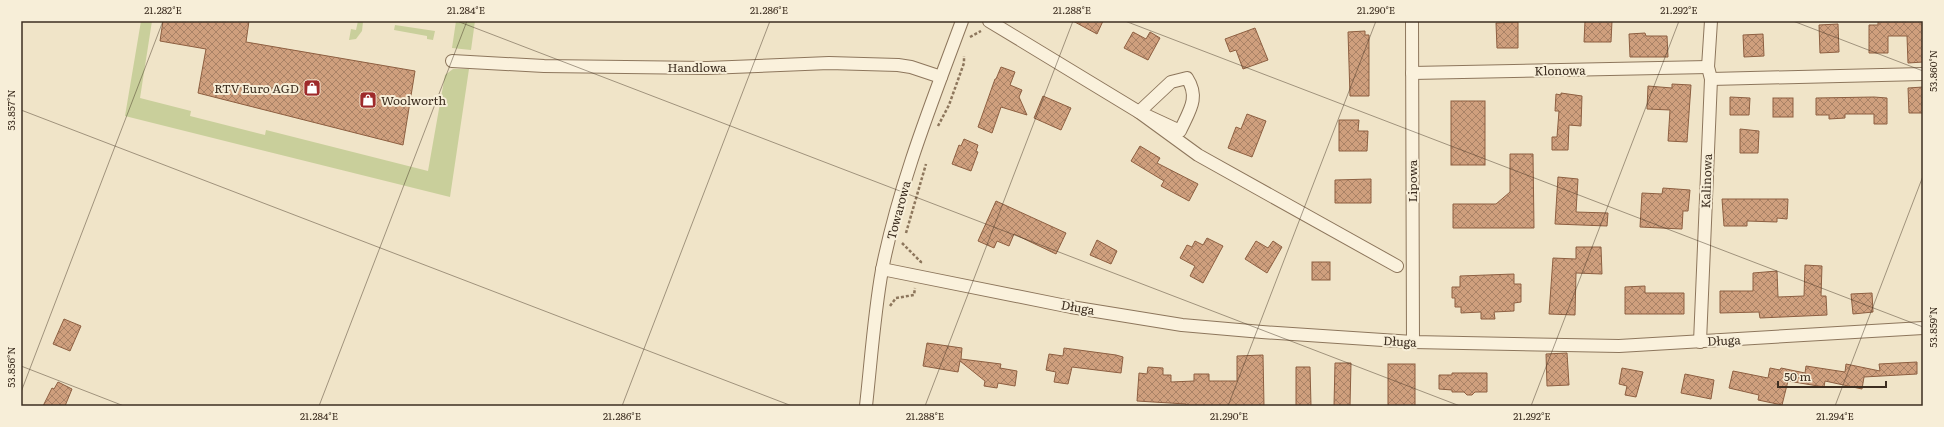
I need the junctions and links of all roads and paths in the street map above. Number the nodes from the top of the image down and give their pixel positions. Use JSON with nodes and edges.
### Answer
{"nodes":[{"id":1,"x":962,"y":21,"type":"edge"},
{"id":2,"x":1412,"y":21,"type":"edge"},
{"id":3,"x":1711,"y":21,"type":"edge"},
{"id":4,"x":986,"y":24,"type":"edge"},
{"id":5,"x":969,"y":38,"type":"dead end"},
{"id":6,"x":963,"y":49,"type":"dead end"},
{"id":7,"x":452,"y":61,"type":"dead end"},
{"id":8,"x":1710,"y":73,"type":"junction"},
{"id":9,"x":1412,"y":74,"type":"junction"},
{"id":10,"x":1923,"y":74,"type":"edge"},
{"id":11,"x":941,"y":77,"type":"junction"},
{"id":12,"x":1139,"y":112,"type":"junction"},
{"id":13,"x":935,"y":132,"type":"dead end"},
{"id":14,"x":926,"y":162,"type":"dead end"},
{"id":15,"x":1397,"y":266,"type":"dead end"},
{"id":16,"x":882,"y":269,"type":"junction"},
{"id":17,"x":917,"y":276,"type":"junction"},
{"id":18,"x":889,"y":309,"type":"dead end"},
{"id":19,"x":1923,"y":328,"type":"edge"},
{"id":20,"x":1413,"y":342,"type":"junction"},
{"id":21,"x":1700,"y":342,"type":"junction"},
{"id":22,"x":866,"y":406,"type":"edge"}],
"edges":[{"from":1,"to":11,"type":"street","name":"Towarowa"},
{"from":2,"to":9,"type":"street","name":"Lipowa"},
{"from":3,"to":8,"type":"street","name":"Kalinowa"},
{"from":4,"to":5,"type":"path"},
{"from":4,"to":12,"type":"street"},
{"from":6,"to":13,"type":"path"},
{"from":7,"to":11,"type":"street","name":"Handlowa"},
{"from":8,"to":9,"type":"street","name":"Klonowa"},
{"from":8,"to":10,"type":"street","name":"Klonowa"},
{"from":8,"to":21,"type":"street","name":"Kalinowa"},
{"from":9,"to":20,"type":"street","name":"Lipowa"},
{"from":11,"to":16,"type":"street","name":"Towarowa"},
{"from":12,"to":12,"type":"street"},
{"from":12,"to":15,"type":"street"},
{"from":14,"to":17,"type":"path"},
{"from":16,"to":17,"type":"street","name":"Długa"},
{"from":16,"to":22,"type":"street","name":"Towarowa"},
{"from":17,"to":18,"type":"path"},
{"from":17,"to":20,"type":"street","name":"Długa"},
{"from":19,"to":21,"type":"street","name":"Długa"},
{"from":20,"to":21,"type":"street","name":"Długa"}]}
